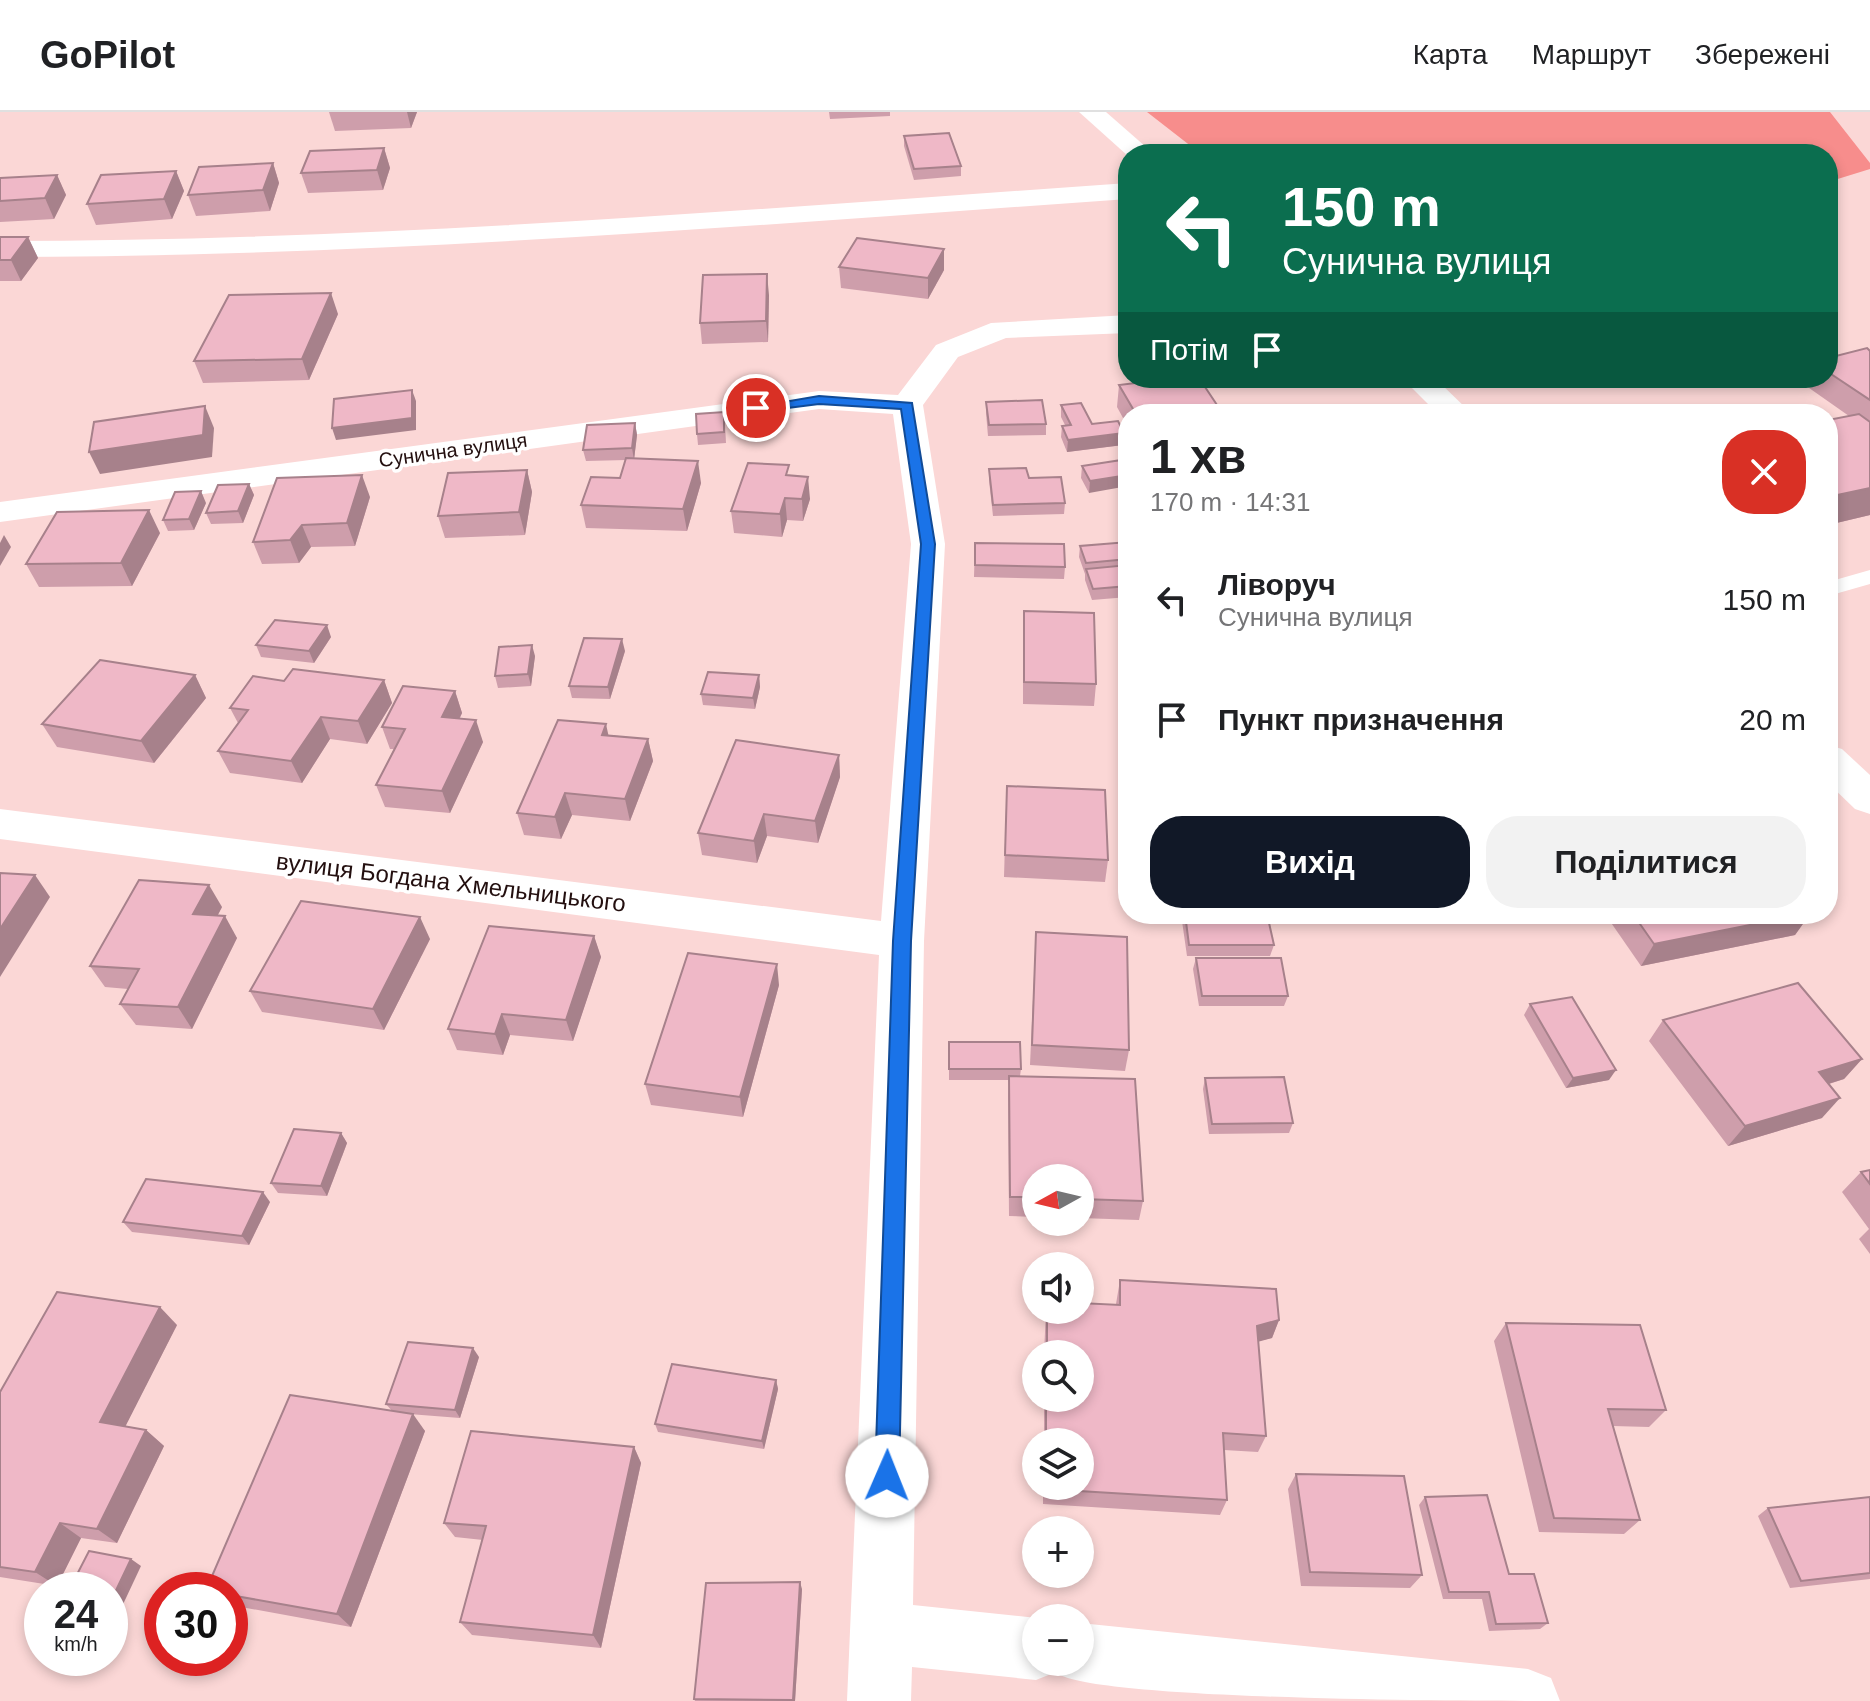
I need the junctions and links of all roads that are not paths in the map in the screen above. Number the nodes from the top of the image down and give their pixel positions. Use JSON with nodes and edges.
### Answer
{"nodes":[{"id":1,"x":1091,"y":112,"type":"edge"},
{"id":2,"x":1129,"y":144,"type":"edge"},
{"id":3,"x":1118,"y":192,"type":"edge"},
{"id":4,"x":0,"y":249,"type":"edge"},
{"id":5,"x":1118,"y":324,"type":"edge"},
{"id":6,"x":1428,"y":388,"type":"edge"},
{"id":7,"x":1445,"y":404,"type":"edge"},
{"id":8,"x":907,"y":405,"type":"junction"},
{"id":9,"x":0,"y":512,"type":"edge"},
{"id":10,"x":1870,"y":577,"type":"edge"},
{"id":11,"x":1838,"y":586,"type":"edge"},
{"id":12,"x":1838,"y":768,"type":"edge"},
{"id":13,"x":1868,"y":795,"type":"edge"},
{"id":14,"x":0,"y":824,"type":"edge"},
{"id":15,"x":902,"y":941,"type":"junction"},
{"id":16,"x":883,"y":1633,"type":"junction"},
{"id":17,"x":1022,"y":1648,"type":"edge"},
{"id":18,"x":1094,"y":1655,"type":"edge"},
{"id":19,"x":879,"y":1701,"type":"edge"},
{"id":20,"x":1528,"y":1701,"type":"edge"}],
"edges":[{"from":1,"to":2,"type":"street"},
{"from":3,"to":4,"type":"street"},
{"from":5,"to":8,"type":"street"},
{"from":6,"to":7,"type":"street"},
{"from":8,"to":9,"type":"street","name":"Сунична вулиця"},
{"from":8,"to":15,"type":"street"},
{"from":10,"to":11,"type":"lane"},
{"from":12,"to":13,"type":"street"},
{"from":14,"to":15,"type":"street","name":"вулиця Богдана Хмельницького"},
{"from":15,"to":16,"type":"street"},
{"from":16,"to":17,"type":"street"},
{"from":16,"to":19,"type":"street"},
{"from":18,"to":20,"type":"street"}]}
